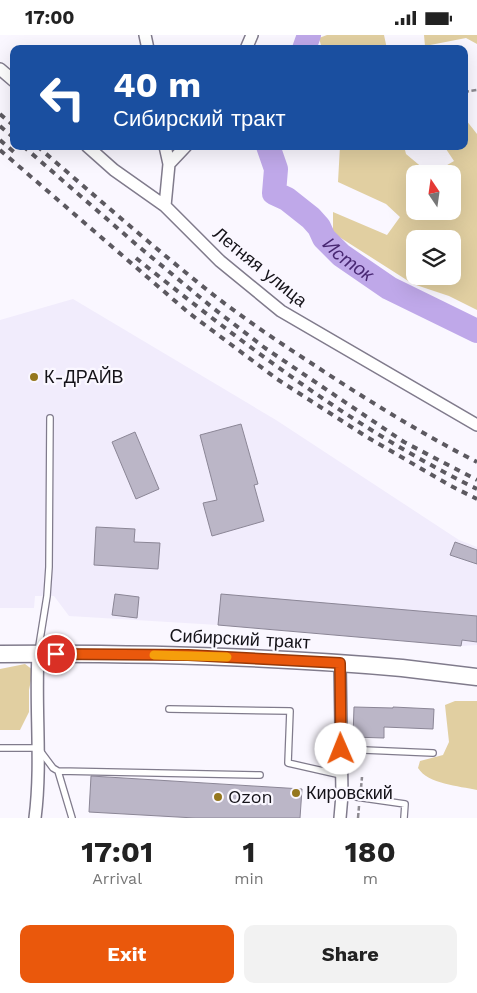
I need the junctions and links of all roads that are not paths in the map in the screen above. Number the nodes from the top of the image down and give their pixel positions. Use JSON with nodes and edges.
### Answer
{"nodes":[{"id":1,"x":0,"y":69,"type":"edge"},
{"id":2,"x":10,"y":78,"type":"edge"},
{"id":3,"x":92,"y":150,"type":"edge"},
{"id":4,"x":166,"y":150,"type":"edge"},
{"id":5,"x":182,"y":150,"type":"edge"},
{"id":6,"x":169,"y":164,"type":"junction"},
{"id":7,"x":165,"y":206,"type":"junction"},
{"id":8,"x":50,"y":418,"type":"dead end"},
{"id":9,"x":477,"y":425,"type":"edge"},
{"id":10,"x":0,"y":654,"type":"edge"},
{"id":11,"x":38,"y":654,"type":"junction"},
{"id":12,"x":340,"y":663,"type":"junction"},
{"id":13,"x":477,"y":677,"type":"edge"},
{"id":14,"x":169,"y":709,"type":"dead end"},
{"id":15,"x":0,"y":748,"type":"edge"},
{"id":16,"x":38,"y":749,"type":"junction"},
{"id":17,"x":341,"y":749,"type":"junction"},
{"id":18,"x":433,"y":753,"type":"dead end"},
{"id":19,"x":58,"y":771,"type":"junction"},
{"id":20,"x":260,"y":775,"type":"dead end"},
{"id":21,"x":341,"y":775,"type":"junction"},
{"id":22,"x":342,"y":795,"type":"junction"},
{"id":23,"x":36,"y":818,"type":"edge"},
{"id":24,"x":72,"y":818,"type":"edge"},
{"id":25,"x":340,"y":818,"type":"edge"},
{"id":26,"x":404,"y":818,"type":"edge"}],
"edges":[{"from":1,"to":2,"type":"street"},
{"from":3,"to":7,"type":"street","name":"Летняя улица"},
{"from":4,"to":6,"type":"street"},
{"from":5,"to":6,"type":"street"},
{"from":6,"to":7,"type":"street"},
{"from":7,"to":9,"type":"street","name":"Летняя улица"},
{"from":8,"to":11,"type":"lane"},
{"from":10,"to":11,"type":"main road","name":"Сибирский тракт"},
{"from":11,"to":12,"type":"main road","name":"Сибирский тракт"},
{"from":11,"to":16,"type":"street"},
{"from":12,"to":13,"type":"main road","name":"Сибирский тракт"},
{"from":12,"to":17,"type":"street"},
{"from":14,"to":21,"type":"lane"},
{"from":15,"to":16,"type":"lane"},
{"from":16,"to":19,"type":"lane"},
{"from":16,"to":23,"type":"street"},
{"from":17,"to":18,"type":"lane"},
{"from":17,"to":21,"type":"street"},
{"from":19,"to":20,"type":"lane"},
{"from":19,"to":24,"type":"lane"},
{"from":21,"to":22,"type":"street"},
{"from":22,"to":25,"type":"street"},
{"from":22,"to":26,"type":"lane"}]}
